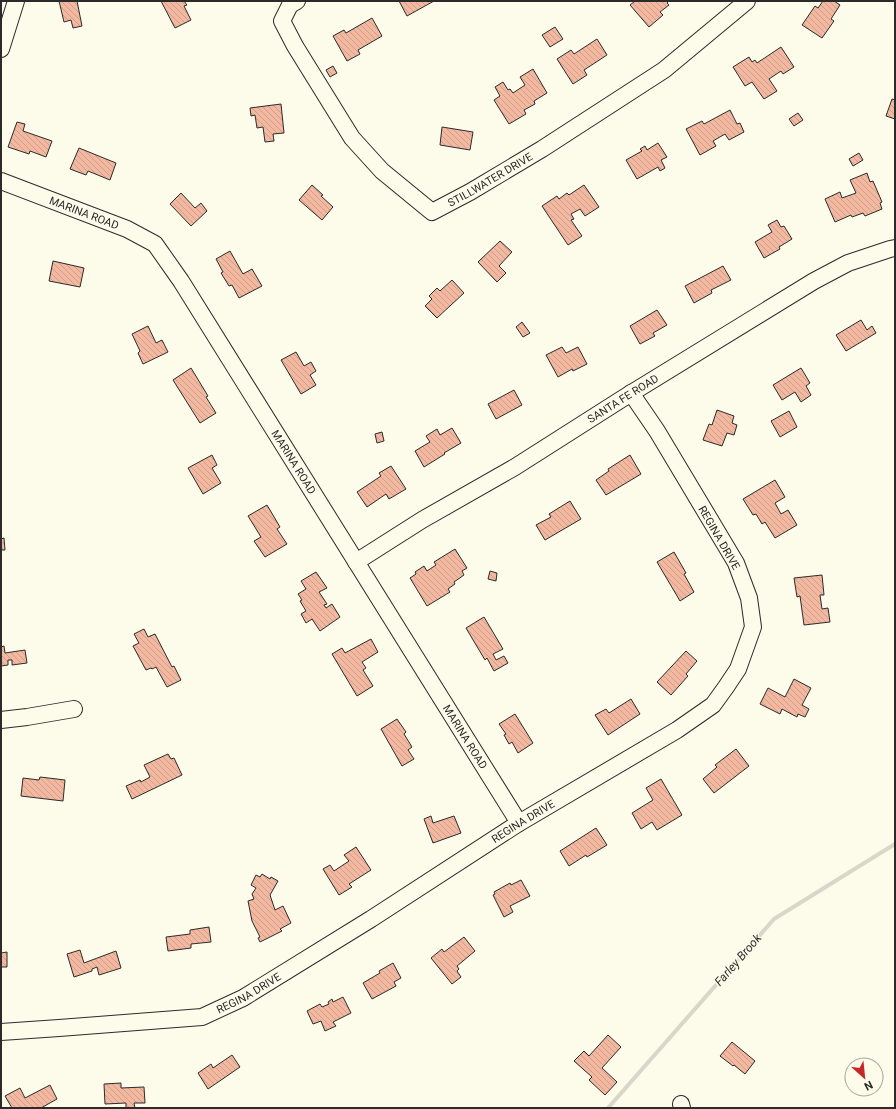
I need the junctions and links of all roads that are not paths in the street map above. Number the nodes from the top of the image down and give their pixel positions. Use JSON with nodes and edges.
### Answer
{"nodes":[{"id":1,"x":16,"y":1,"type":"edge"},
{"id":2,"x":297,"y":1,"type":"edge"},
{"id":3,"x":747,"y":1,"type":"edge"},
{"id":4,"x":1,"y":49,"type":"edge"},
{"id":5,"x":1,"y":181,"type":"edge"},
{"id":6,"x":895,"y":248,"type":"edge"},
{"id":7,"x":631,"y":393,"type":"junction"},
{"id":8,"x":356,"y":562,"type":"junction"},
{"id":9,"x":74,"y":709,"type":"dead end"},
{"id":10,"x":1,"y":720,"type":"edge"},
{"id":11,"x":519,"y":823,"type":"junction"},
{"id":12,"x":1,"y":1032,"type":"edge"}],
"edges":[{"from":1,"to":4,"type":"street"},
{"from":2,"to":3,"type":"street","name":"STILLWATER DRIVE"},
{"from":5,"to":8,"type":"street","name":"MARINA ROAD"},
{"from":6,"to":7,"type":"street","name":"SANTA FE ROAD"},
{"from":7,"to":8,"type":"street","name":"SANTA FE ROAD"},
{"from":7,"to":11,"type":"street","name":"REGINA DRIVE"},
{"from":8,"to":11,"type":"street","name":"MARINA ROAD"},
{"from":9,"to":10,"type":"street"},
{"from":11,"to":12,"type":"street","name":"REGINA DRIVE"}]}
